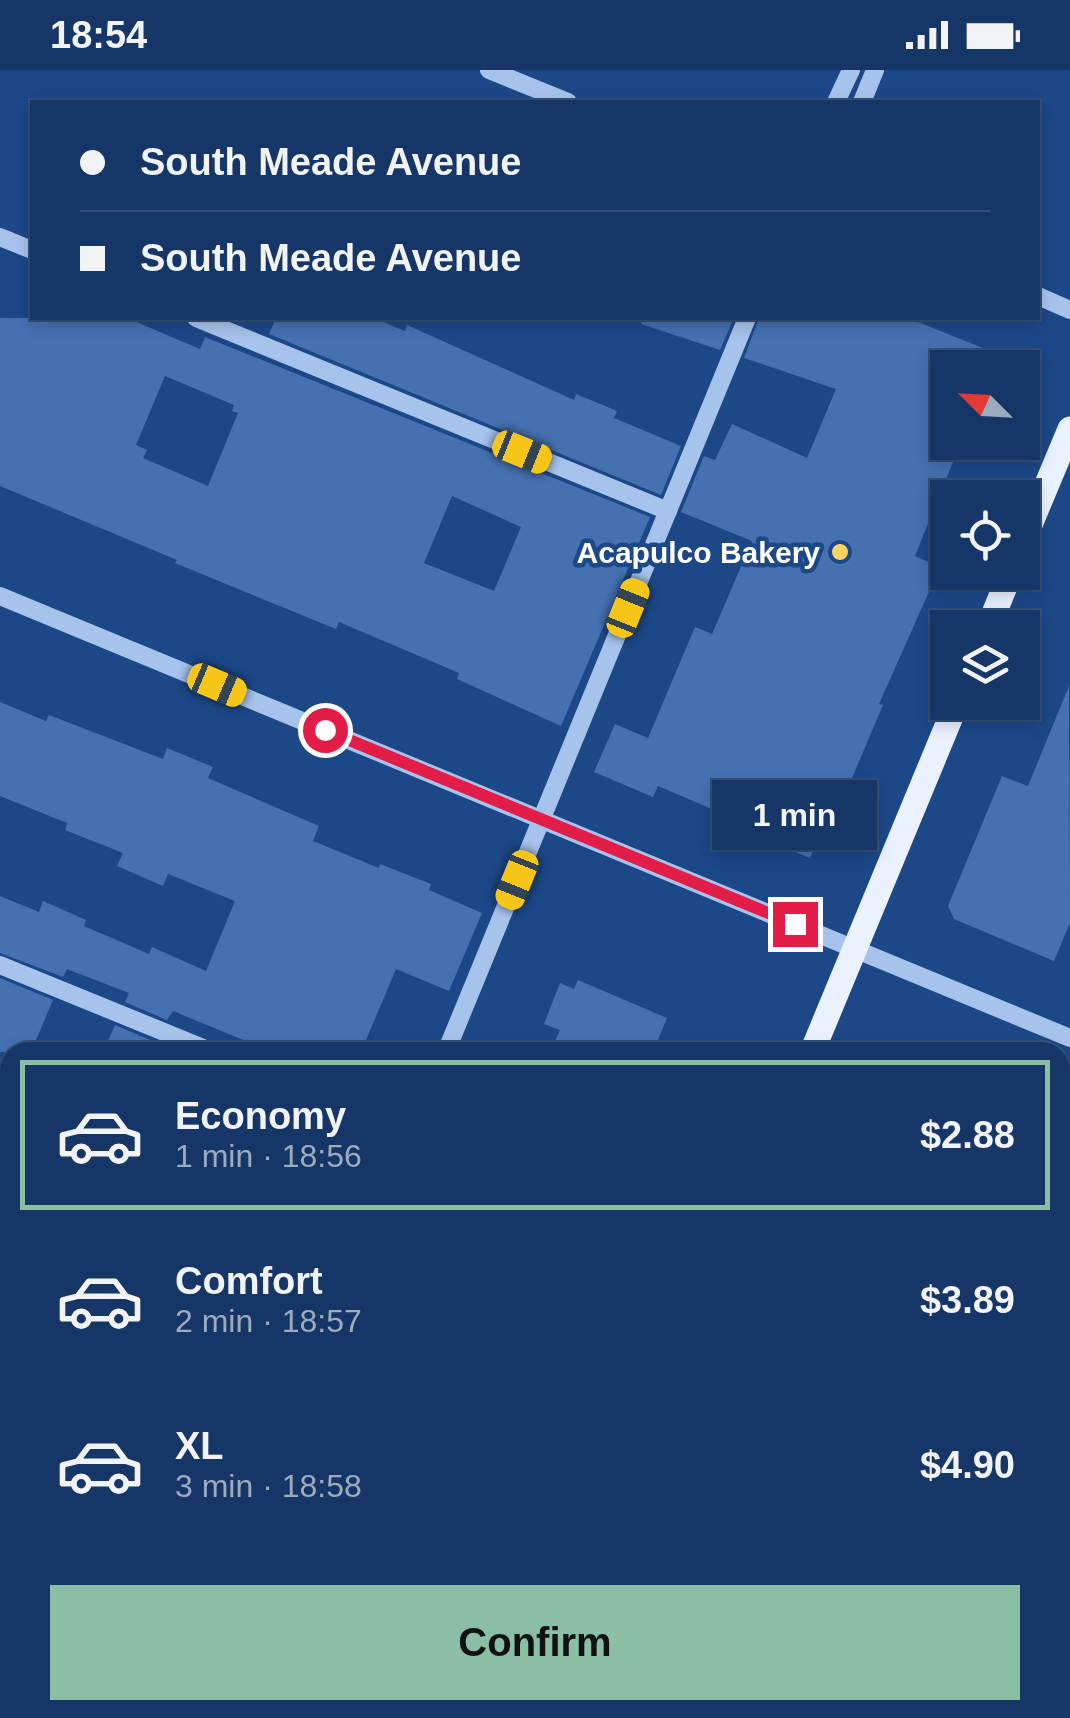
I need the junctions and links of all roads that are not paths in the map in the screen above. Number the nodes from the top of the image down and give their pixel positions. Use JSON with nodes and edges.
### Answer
{"nodes":[{"id":1,"x":489,"y":70,"type":"edge"},
{"id":2,"x":850,"y":70,"type":"edge"},
{"id":3,"x":875,"y":70,"type":"edge"},
{"id":4,"x":563,"y":100,"type":"edge"},
{"id":5,"x":837,"y":100,"type":"edge"},
{"id":6,"x":863,"y":100,"type":"edge"},
{"id":7,"x":0,"y":237,"type":"edge"},
{"id":8,"x":30,"y":249,"type":"edge"},
{"id":9,"x":1040,"y":297,"type":"edge"},
{"id":10,"x":1070,"y":310,"type":"edge"},
{"id":11,"x":201,"y":320,"type":"edge"},
{"id":12,"x":745,"y":320,"type":"edge"},
{"id":13,"x":1070,"y":429,"type":"edge"},
{"id":14,"x":1040,"y":501,"type":"edge"},
{"id":15,"x":668,"y":511,"type":"junction"},
{"id":16,"x":0,"y":596,"type":"edge"},
{"id":17,"x":950,"y":720,"type":"edge"},
{"id":18,"x":542,"y":819,"type":"junction"},
{"id":19,"x":856,"y":949,"type":"junction"},
{"id":20,"x":0,"y":966,"type":"edge"},
{"id":21,"x":1070,"y":1038,"type":"edge"},
{"id":22,"x":188,"y":1042,"type":"edge"},
{"id":23,"x":450,"y":1042,"type":"edge"},
{"id":24,"x":816,"y":1042,"type":"edge"}],
"edges":[{"from":1,"to":4,"type":"street"},
{"from":2,"to":5,"type":"street"},
{"from":3,"to":6,"type":"street"},
{"from":7,"to":8,"type":"street"},
{"from":9,"to":10,"type":"street"},
{"from":11,"to":15,"type":"street"},
{"from":12,"to":15,"type":"street"},
{"from":13,"to":14,"type":"main road"},
{"from":15,"to":18,"type":"street"},
{"from":16,"to":18,"type":"street"},
{"from":17,"to":19,"type":"main road"},
{"from":18,"to":19,"type":"street"},
{"from":18,"to":23,"type":"street"},
{"from":19,"to":21,"type":"street"},
{"from":19,"to":24,"type":"main road"},
{"from":20,"to":22,"type":"street"}]}
